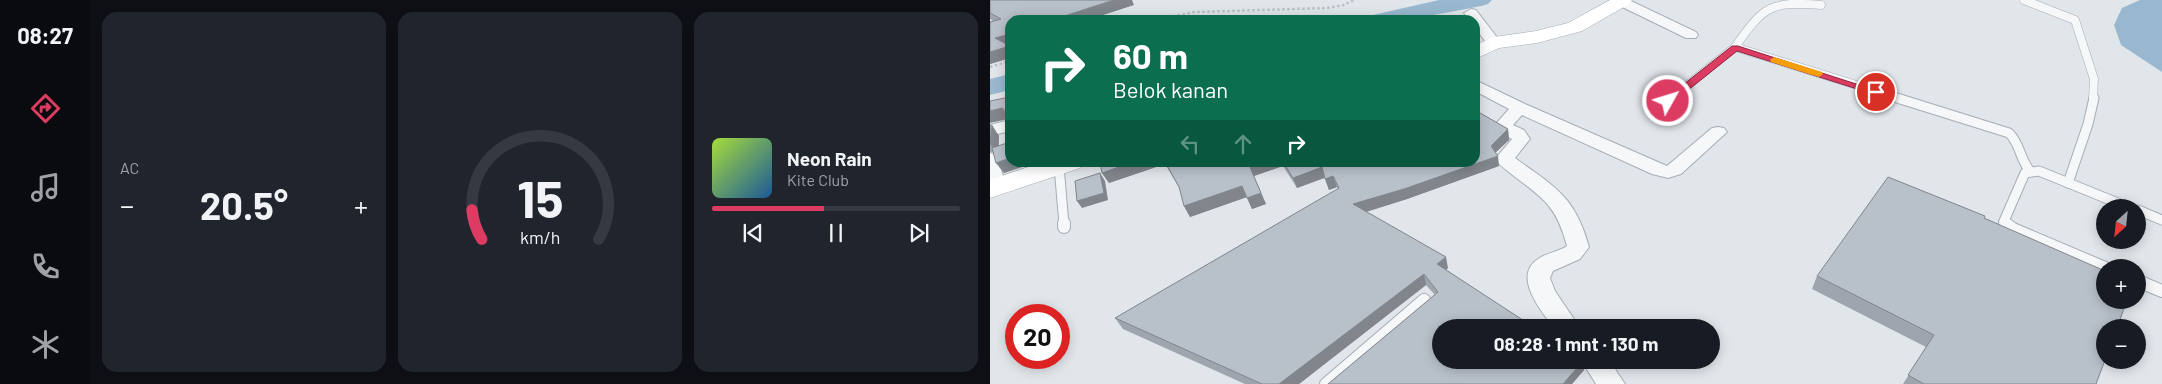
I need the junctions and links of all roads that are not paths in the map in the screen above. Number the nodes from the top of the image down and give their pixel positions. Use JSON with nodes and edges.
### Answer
{"nodes":[{"id":1,"x":2024,"y":0,"type":"edge"},
{"id":2,"x":1622,"y":1,"type":"edge"},
{"id":3,"x":1821,"y":4,"type":"dead end"},
{"id":4,"x":1480,"y":25,"type":"edge"},
{"id":5,"x":1691,"y":34,"type":"dead end"},
{"id":6,"x":1494,"y":43,"type":"junction"},
{"id":7,"x":1735,"y":48,"type":"junction"},
{"id":8,"x":1480,"y":50,"type":"edge"},
{"id":9,"x":1480,"y":87,"type":"edge"},
{"id":10,"x":1668,"y":101,"type":"dead end"},
{"id":11,"x":1519,"y":108,"type":"junction"},
{"id":12,"x":1005,"y":126,"type":"edge"},
{"id":13,"x":990,"y":131,"type":"edge"},
{"id":14,"x":1718,"y":132,"type":"dead end"},
{"id":15,"x":990,"y":159,"type":"edge"},
{"id":16,"x":1056,"y":167,"type":"edge"},
{"id":17,"x":1065,"y":167,"type":"edge"},
{"id":18,"x":2030,"y":171,"type":"junction"},
{"id":19,"x":2068,"y":183,"type":"junction"},
{"id":20,"x":993,"y":188,"type":"edge"},
{"id":21,"x":2108,"y":199,"type":"edge"},
{"id":22,"x":2146,"y":213,"type":"edge"},
{"id":23,"x":2162,"y":220,"type":"edge"},
{"id":24,"x":1064,"y":227,"type":"dead end"},
{"id":25,"x":2096,"y":264,"type":"edge"},
{"id":26,"x":2146,"y":284,"type":"edge"},
{"id":27,"x":2162,"y":291,"type":"edge"},
{"id":28,"x":1424,"y":300,"type":"dead end"},
{"id":29,"x":1561,"y":319,"type":"edge"},
{"id":30,"x":1601,"y":369,"type":"edge"},
{"id":31,"x":1326,"y":384,"type":"edge"},
{"id":32,"x":1612,"y":384,"type":"edge"}],
"edges":[{"from":1,"to":19,"type":"lane"},
{"from":2,"to":5,"type":"street"},
{"from":2,"to":6,"type":"street"},
{"from":3,"to":7,"type":"lane"},
{"from":4,"to":6,"type":"street"},
{"from":6,"to":8,"type":"street"},
{"from":7,"to":10,"type":"lane"},
{"from":7,"to":18,"type":"lane"},
{"from":9,"to":11,"type":"street"},
{"from":11,"to":14,"type":"street"},
{"from":11,"to":29,"type":"street"},
{"from":12,"to":13,"type":"street"},
{"from":15,"to":20,"type":"street"},
{"from":16,"to":20,"type":"street"},
{"from":17,"to":24,"type":"lane"},
{"from":18,"to":19,"type":"lane"},
{"from":18,"to":25,"type":"lane"},
{"from":19,"to":21,"type":"lane"},
{"from":22,"to":23,"type":"lane"},
{"from":26,"to":27,"type":"lane"},
{"from":28,"to":31,"type":"lane"},
{"from":30,"to":32,"type":"street"}]}
